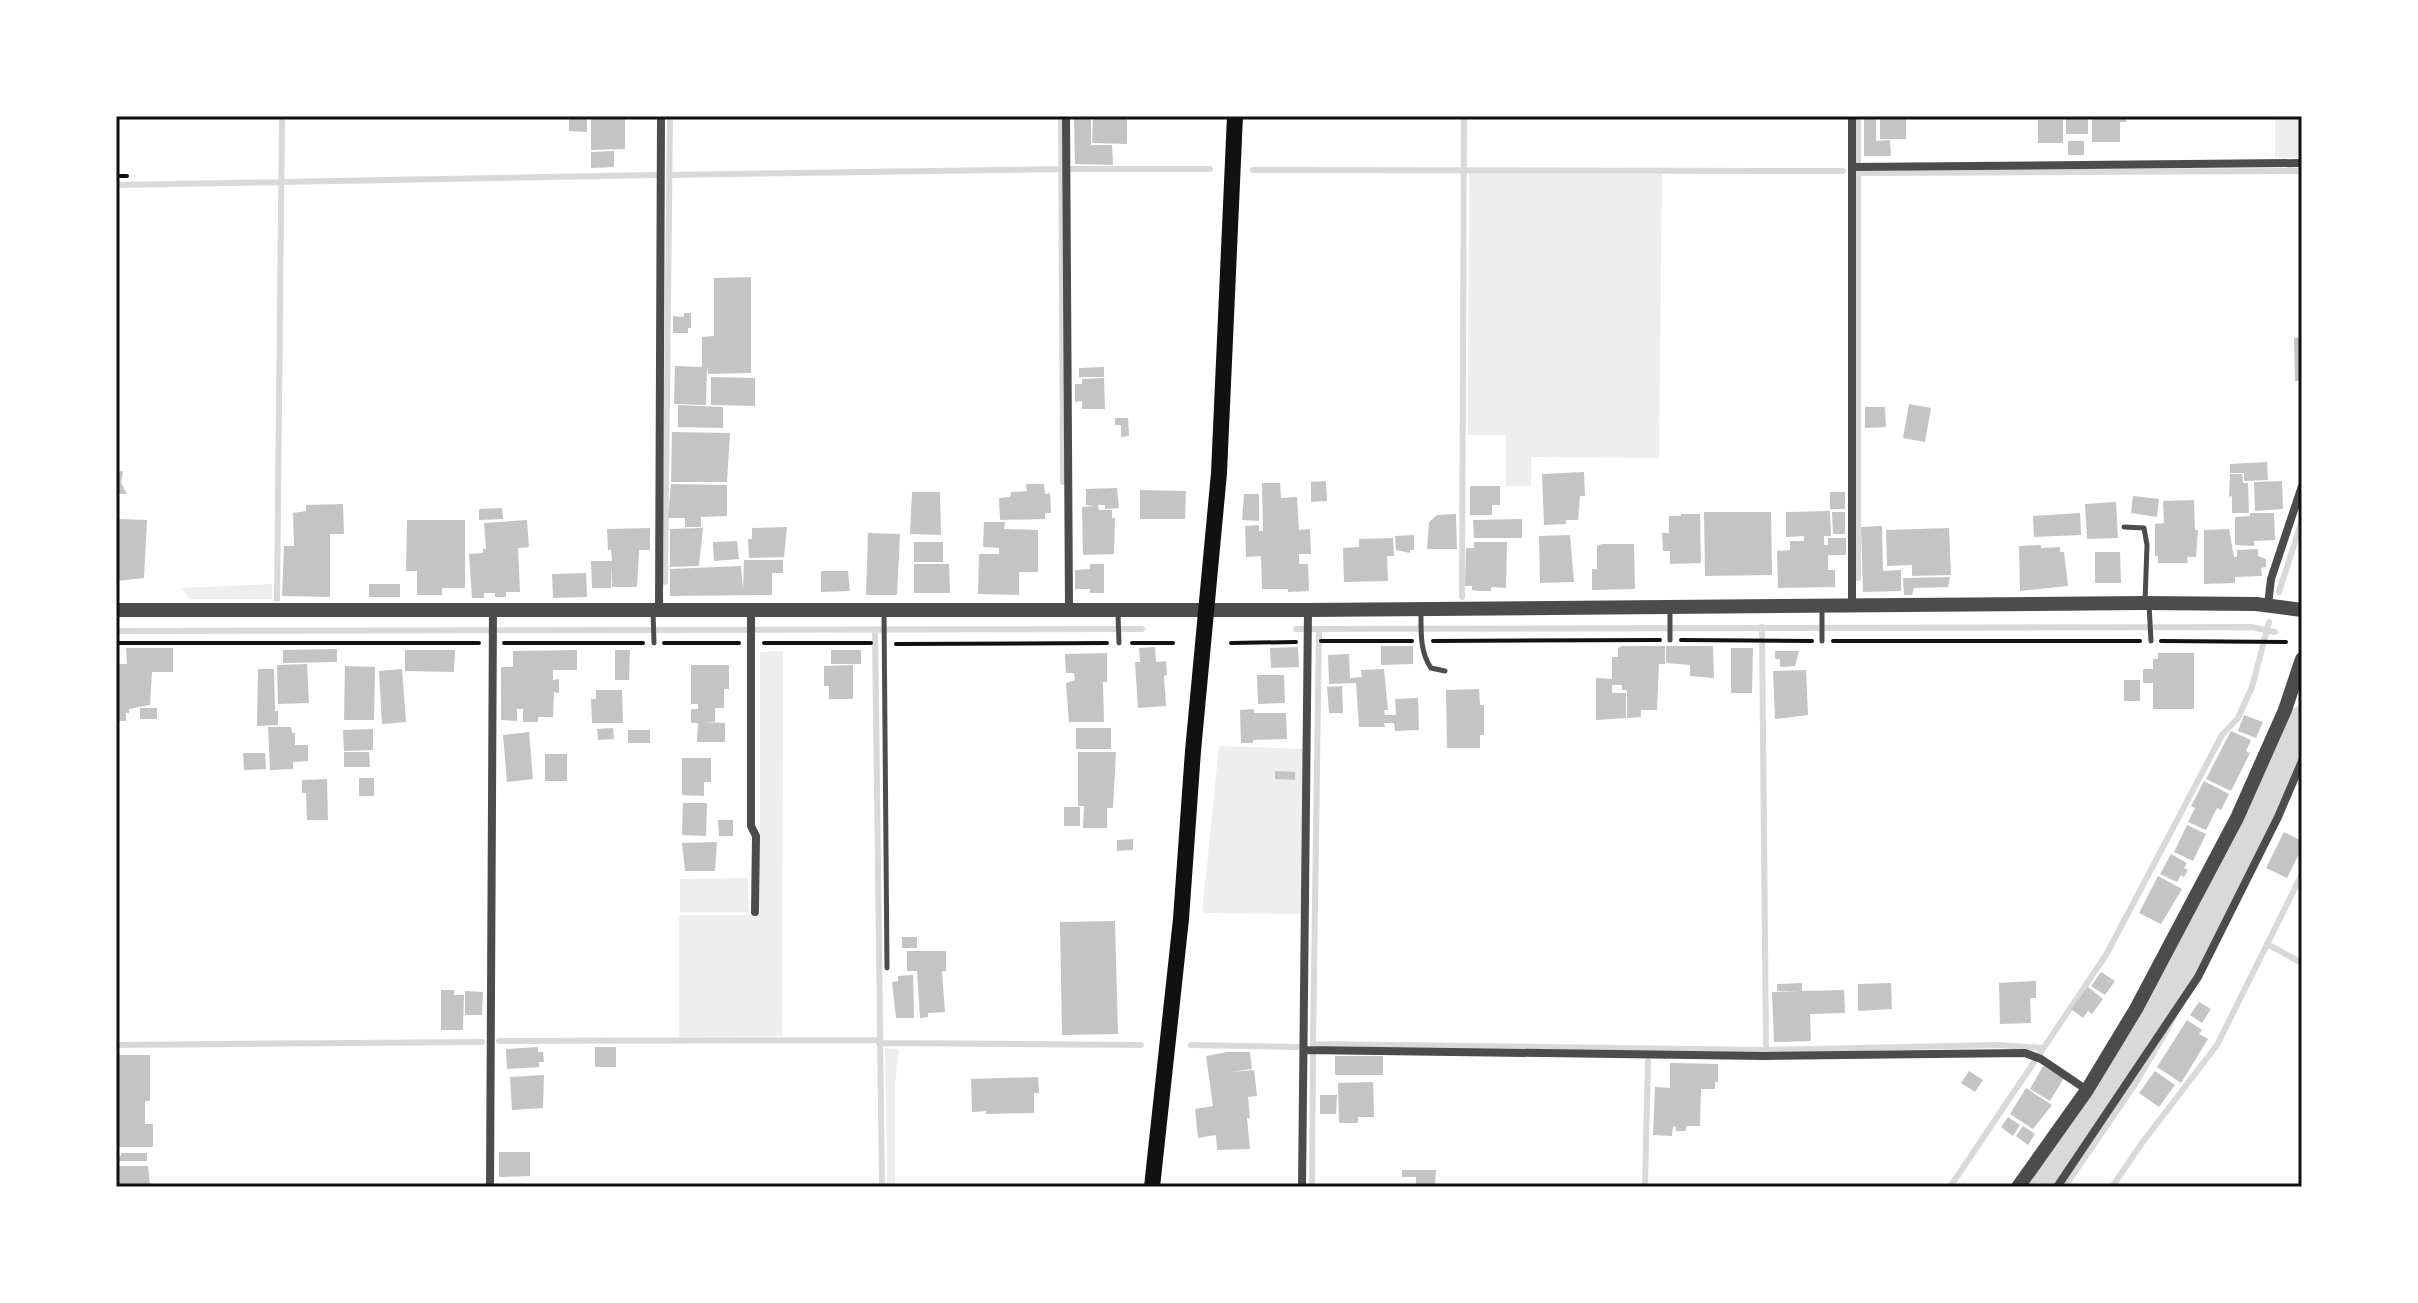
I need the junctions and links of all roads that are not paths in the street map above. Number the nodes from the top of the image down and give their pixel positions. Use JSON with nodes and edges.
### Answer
{"nodes":[{"id":1,"x":661,"y":116,"type":"edge"},
{"id":2,"x":1066,"y":116,"type":"edge"},
{"id":3,"x":1235,"y":116,"type":"edge"},
{"id":4,"x":1852,"y":116,"type":"edge"},
{"id":5,"x":2302,"y":163,"type":"edge"},
{"id":6,"x":1856,"y":167,"type":"junction"},
{"id":7,"x":2302,"y":486,"type":"edge"},
{"id":8,"x":2124,"y":527,"type":"dead end"},
{"id":9,"x":2147,"y":603,"type":"junction"},
{"id":10,"x":1852,"y":604,"type":"junction"},
{"id":11,"x":2268,"y":605,"type":"junction"},
{"id":12,"x":1069,"y":608,"type":"junction"},
{"id":13,"x":116,"y":610,"type":"edge"},
{"id":14,"x":1207,"y":610,"type":"junction"},
{"id":15,"x":2302,"y":610,"type":"edge"},
{"id":16,"x":1822,"y":611,"type":"junction"},
{"id":17,"x":1670,"y":612,"type":"junction"},
{"id":18,"x":1421,"y":613,"type":"junction"},
{"id":19,"x":655,"y":614,"type":"junction"},
{"id":20,"x":1118,"y":615,"type":"junction"},
{"id":21,"x":493,"y":616,"type":"junction"},
{"id":22,"x":751,"y":616,"type":"junction"},
{"id":23,"x":885,"y":616,"type":"junction"},
{"id":24,"x":1308,"y":616,"type":"junction"},
{"id":25,"x":1670,"y":637,"type":"road end"},
{"id":26,"x":2150,"y":638,"type":"road end"},
{"id":27,"x":1822,"y":639,"type":"road end"},
{"id":28,"x":654,"y":641,"type":"dead end"},
{"id":29,"x":1119,"y":641,"type":"road end"},
{"id":30,"x":2302,"y":659,"type":"edge"},
{"id":31,"x":1445,"y":671,"type":"dead end"},
{"id":32,"x":2302,"y":761,"type":"edge"},
{"id":33,"x":755,"y":912,"type":"dead end"},
{"id":34,"x":887,"y":968,"type":"dead end"},
{"id":35,"x":1305,"y":1050,"type":"junction"},
{"id":36,"x":2087,"y":1090,"type":"junction"},
{"id":37,"x":490,"y":1187,"type":"edge"},
{"id":38,"x":1152,"y":1187,"type":"edge"},
{"id":39,"x":1302,"y":1187,"type":"edge"},
{"id":40,"x":2018,"y":1187,"type":"edge"},
{"id":41,"x":2057,"y":1187,"type":"edge"}],
"edges":[{"from":1,"to":19,"type":"street"},
{"from":2,"to":12,"type":"street"},
{"from":3,"to":14,"type":"main road"},
{"from":4,"to":6,"type":"street"},
{"from":5,"to":6,"type":"street"},
{"from":6,"to":10,"type":"street"},
{"from":7,"to":11,"type":"street"},
{"from":8,"to":9,"type":"lane"},
{"from":9,"to":10,"type":"street"},
{"from":9,"to":11,"type":"street"},
{"from":9,"to":26,"type":"lane"},
{"from":10,"to":16,"type":"street"},
{"from":11,"to":15,"type":"street"},
{"from":12,"to":20,"type":"street"},
{"from":12,"to":23,"type":"street"},
{"from":13,"to":21,"type":"street"},
{"from":14,"to":20,"type":"street"},
{"from":14,"to":24,"type":"street"},
{"from":14,"to":38,"type":"main road"},
{"from":16,"to":17,"type":"street"},
{"from":16,"to":27,"type":"lane"},
{"from":17,"to":18,"type":"street"},
{"from":17,"to":25,"type":"lane"},
{"from":18,"to":24,"type":"street"},
{"from":18,"to":31,"type":"lane"},
{"from":19,"to":21,"type":"street"},
{"from":19,"to":22,"type":"street"},
{"from":19,"to":28,"type":"lane"},
{"from":20,"to":29,"type":"lane"},
{"from":21,"to":37,"type":"street"},
{"from":22,"to":23,"type":"street"},
{"from":22,"to":33,"type":"street"},
{"from":23,"to":34,"type":"lane"},
{"from":24,"to":35,"type":"street"},
{"from":30,"to":36,"type":"street"},
{"from":32,"to":41,"type":"street"},
{"from":35,"to":36,"type":"street"},
{"from":35,"to":39,"type":"street"},
{"from":36,"to":40,"type":"street"}]}
